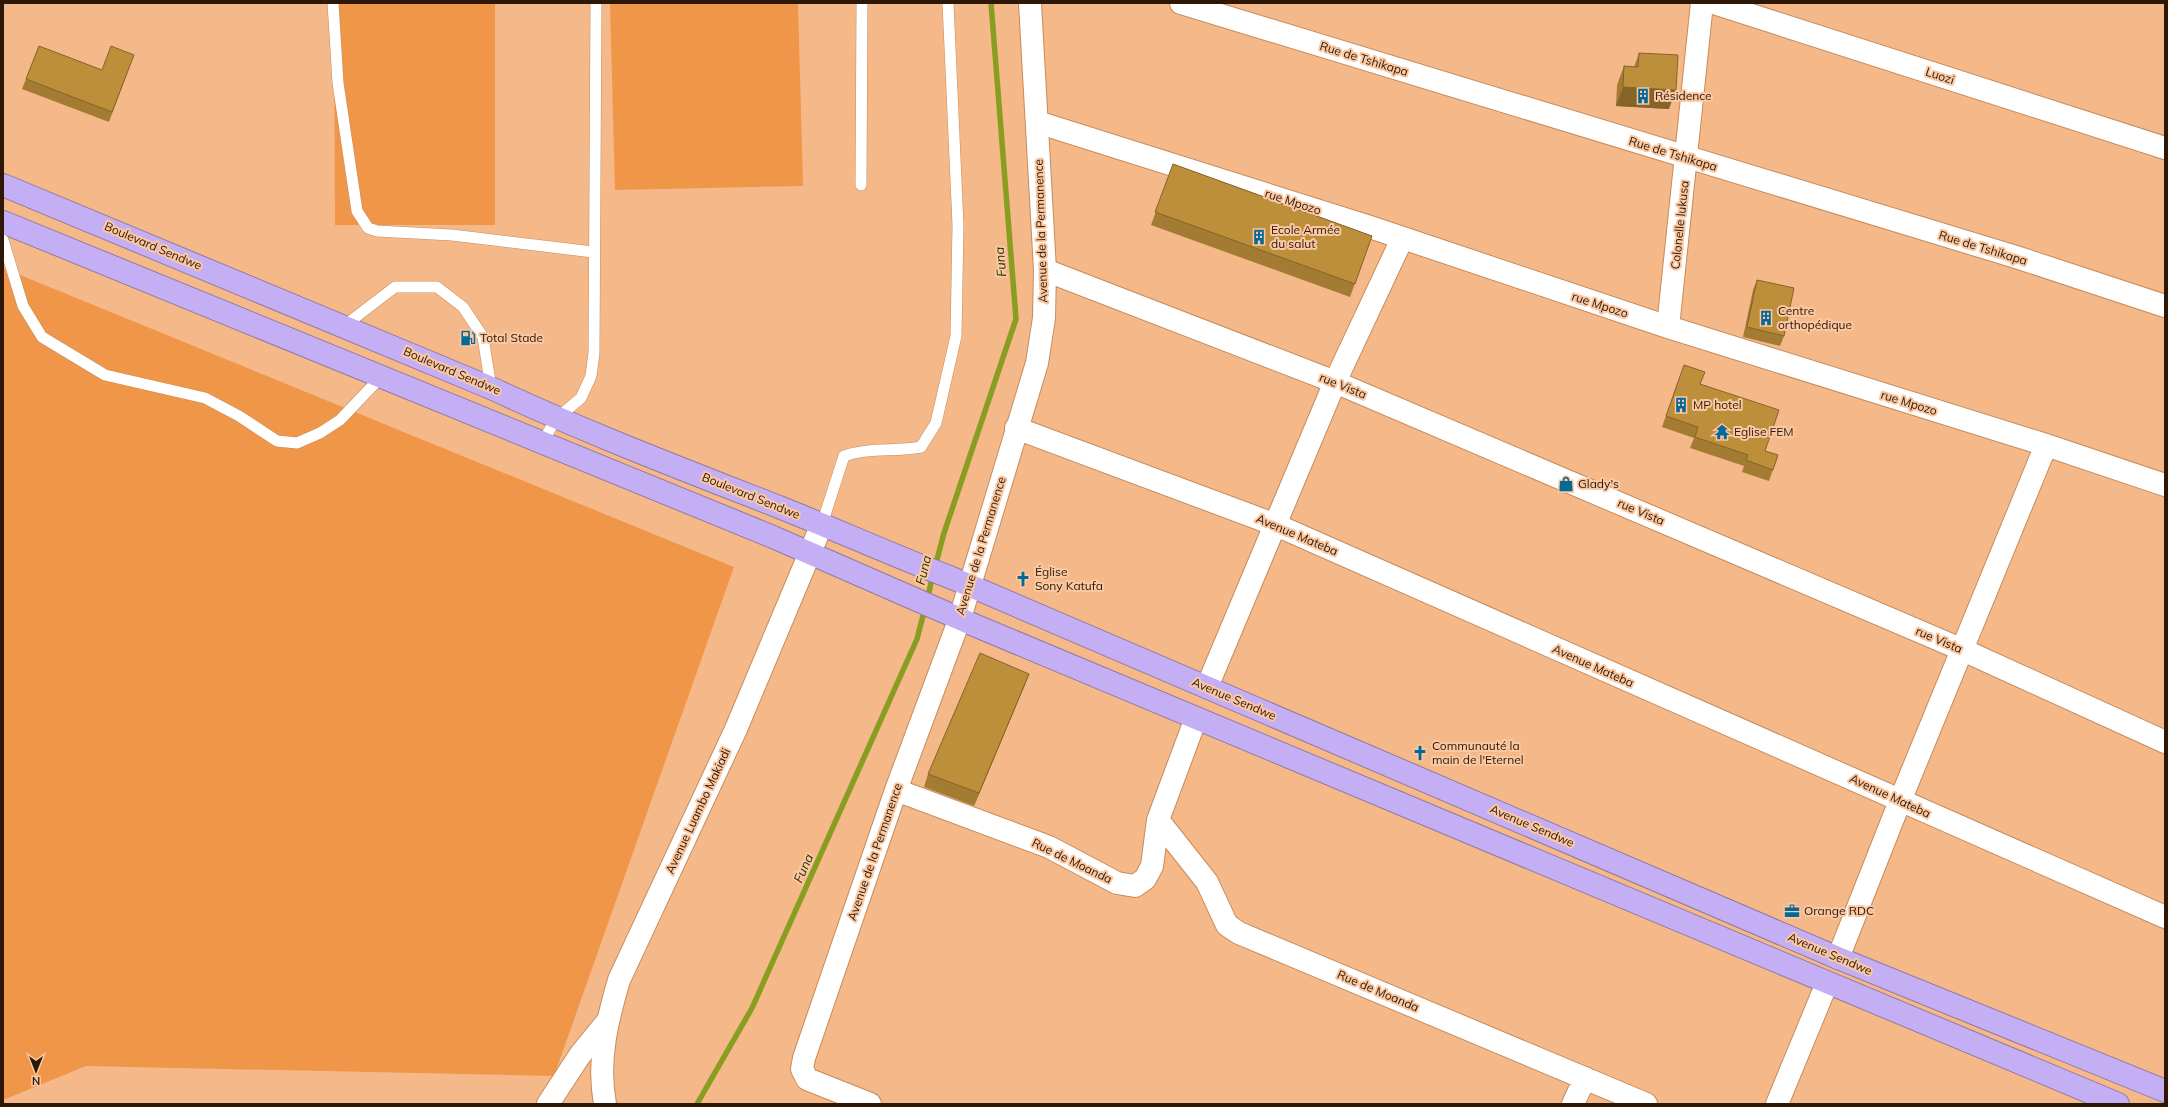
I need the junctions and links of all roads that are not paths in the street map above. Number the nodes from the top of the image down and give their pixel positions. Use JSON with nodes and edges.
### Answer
{"nodes":[{"id":1,"x":333,"y":3,"type":"edge"},
{"id":2,"x":596,"y":3,"type":"edge"},
{"id":3,"x":862,"y":3,"type":"edge"},
{"id":4,"x":948,"y":3,"type":"edge"},
{"id":5,"x":1030,"y":3,"type":"edge"},
{"id":6,"x":1181,"y":3,"type":"edge"},
{"id":7,"x":1702,"y":3,"type":"edge"},
{"id":8,"x":1714,"y":3,"type":"edge"},
{"id":9,"x":1037,"y":122,"type":"junction"},
{"id":10,"x":2165,"y":148,"type":"edge"},
{"id":11,"x":1687,"y":158,"type":"junction"},
{"id":12,"x":3,"y":185,"type":"edge"},
{"id":13,"x":861,"y":185,"type":"dead end"},
{"id":14,"x":3,"y":222,"type":"edge"},
{"id":15,"x":1402,"y":239,"type":"junction"},
{"id":16,"x":3,"y":240,"type":"edge"},
{"id":17,"x":593,"y":252,"type":"junction"},
{"id":18,"x":1045,"y":270,"type":"junction"},
{"id":19,"x":2165,"y":306,"type":"edge"},
{"id":20,"x":344,"y":326,"type":"junction"},
{"id":21,"x":1668,"y":327,"type":"junction"},
{"id":22,"x":381,"y":377,"type":"junction"},
{"id":23,"x":1335,"y":382,"type":"junction"},
{"id":24,"x":491,"y":388,"type":"junction"},
{"id":25,"x":556,"y":419,"type":"junction"},
{"id":26,"x":1016,"y":428,"type":"junction"},
{"id":27,"x":542,"y":443,"type":"junction"},
{"id":28,"x":2046,"y":445,"type":"junction"},
{"id":29,"x":2165,"y":485,"type":"edge"},
{"id":30,"x":822,"y":524,"type":"junction"},
{"id":31,"x":1276,"y":525,"type":"junction"},
{"id":32,"x":808,"y":552,"type":"junction"},
{"id":33,"x":900,"y":558,"type":"joint"},
{"id":34,"x":961,"y":583,"type":"junction"},
{"id":35,"x":960,"y":618,"type":"junction"},
{"id":36,"x":1963,"y":650,"type":"junction"},
{"id":37,"x":1207,"y":687,"type":"junction"},
{"id":38,"x":1196,"y":718,"type":"junction"},
{"id":39,"x":2165,"y":742,"type":"edge"},
{"id":40,"x":896,"y":790,"type":"junction"},
{"id":41,"x":1900,"y":801,"type":"junction"},
{"id":42,"x":1158,"y":820,"type":"junction"},
{"id":43,"x":2165,"y":917,"type":"edge"},
{"id":44,"x":1846,"y":961,"type":"junction"},
{"id":45,"x":1835,"y":987,"type":"junction"},
{"id":46,"x":606,"y":1023,"type":"junction"},
{"id":47,"x":1585,"y":1078,"type":"junction"},
{"id":48,"x":2165,"y":1091,"type":"edge"},
{"id":49,"x":605,"y":1102,"type":"edge"},
{"id":50,"x":548,"y":1104,"type":"edge"},
{"id":51,"x":870,"y":1104,"type":"edge"},
{"id":52,"x":1573,"y":1104,"type":"edge"},
{"id":53,"x":1646,"y":1104,"type":"edge"},
{"id":54,"x":1777,"y":1104,"type":"edge"},
{"id":55,"x":2118,"y":1104,"type":"edge"}],
"edges":[{"from":1,"to":17,"type":"lane"},
{"from":2,"to":17,"type":"lane"},
{"from":3,"to":13,"type":"lane"},
{"from":4,"to":30,"type":"lane"},
{"from":5,"to":9,"type":"street","name":"Avenue de la Permanence"},
{"from":6,"to":11,"type":"street","name":"Rue de Tshikapa"},
{"from":7,"to":11,"type":"street","name":"Colonelle lukusa"},
{"from":8,"to":10,"type":"street","name":"Luozi"},
{"from":9,"to":15,"type":"street","name":"rue Mpozo"},
{"from":9,"to":18,"type":"street","name":"Avenue de la Permanence"},
{"from":11,"to":19,"type":"street","name":"Rue de Tshikapa"},
{"from":11,"to":21,"type":"street","name":"Colonelle lukusa"},
{"from":12,"to":20,"type":"highway","name":"Boulevard Sendwe"},
{"from":14,"to":22,"type":"highway"},
{"from":15,"to":21,"type":"street","name":"rue Mpozo"},
{"from":15,"to":23,"type":"street"},
{"from":16,"to":22,"type":"lane"},
{"from":17,"to":25,"type":"lane"},
{"from":18,"to":23,"type":"street","name":"rue Vista"},
{"from":18,"to":26,"type":"street","name":"Avenue de la Permanence"},
{"from":20,"to":24,"type":"highway","name":"Boulevard Sendwe"},
{"from":20,"to":24,"type":"lane"},
{"from":21,"to":28,"type":"street","name":"rue Mpozo"},
{"from":22,"to":27,"type":"highway"},
{"from":23,"to":31,"type":"street"},
{"from":23,"to":36,"type":"street","name":"rue Vista"},
{"from":24,"to":25,"type":"highway","name":"Boulevard Sendwe"},
{"from":25,"to":27,"type":"lane"},
{"from":25,"to":30,"type":"highway","name":"Boulevard Sendwe"},
{"from":26,"to":31,"type":"street","name":"Avenue Mateba"},
{"from":26,"to":34,"type":"street","name":"Avenue de la Permanence"},
{"from":27,"to":32,"type":"highway"},
{"from":28,"to":29,"type":"street","name":"rue Mpozo"},
{"from":28,"to":36,"type":"street"},
{"from":30,"to":32,"type":"street","name":"Avenue Luambo Makiadi"},
{"from":30,"to":33,"type":"highway","name":"Boulevard Sendwe"},
{"from":31,"to":37,"type":"street"},
{"from":31,"to":41,"type":"street","name":"Avenue Mateba"},
{"from":32,"to":35,"type":"highway"},
{"from":32,"to":46,"type":"street","name":"Avenue Luambo Makiadi"},
{"from":33,"to":34,"type":"highway","name":"Avenue Sendwe"},
{"from":34,"to":35,"type":"street","name":"Avenue de la Permanence"},
{"from":34,"to":37,"type":"highway","name":"Avenue Sendwe"},
{"from":35,"to":38,"type":"highway"},
{"from":35,"to":40,"type":"street","name":"Avenue de la Permanence"},
{"from":36,"to":39,"type":"street","name":"rue Vista"},
{"from":36,"to":41,"type":"street"},
{"from":37,"to":44,"type":"highway","name":"Avenue Sendwe"},
{"from":38,"to":42,"type":"street","name":"Rue de Moanda"},
{"from":38,"to":45,"type":"highway"},
{"from":40,"to":42,"type":"street","name":"Rue de Moanda"},
{"from":40,"to":51,"type":"street","name":"Avenue de la Permanence"},
{"from":41,"to":43,"type":"street","name":"Avenue Mateba"},
{"from":41,"to":44,"type":"street"},
{"from":42,"to":47,"type":"street","name":"Rue de Moanda"},
{"from":44,"to":45,"type":"highway"},
{"from":44,"to":48,"type":"highway","name":"Avenue Sendwe"},
{"from":45,"to":54,"type":"street"},
{"from":45,"to":55,"type":"highway"},
{"from":46,"to":49,"type":"street","name":"Avenue Luambo Makiadi"},
{"from":46,"to":50,"type":"street"},
{"from":47,"to":52,"type":"street"},
{"from":47,"to":53,"type":"street","name":"Rue de Moanda"}]}
